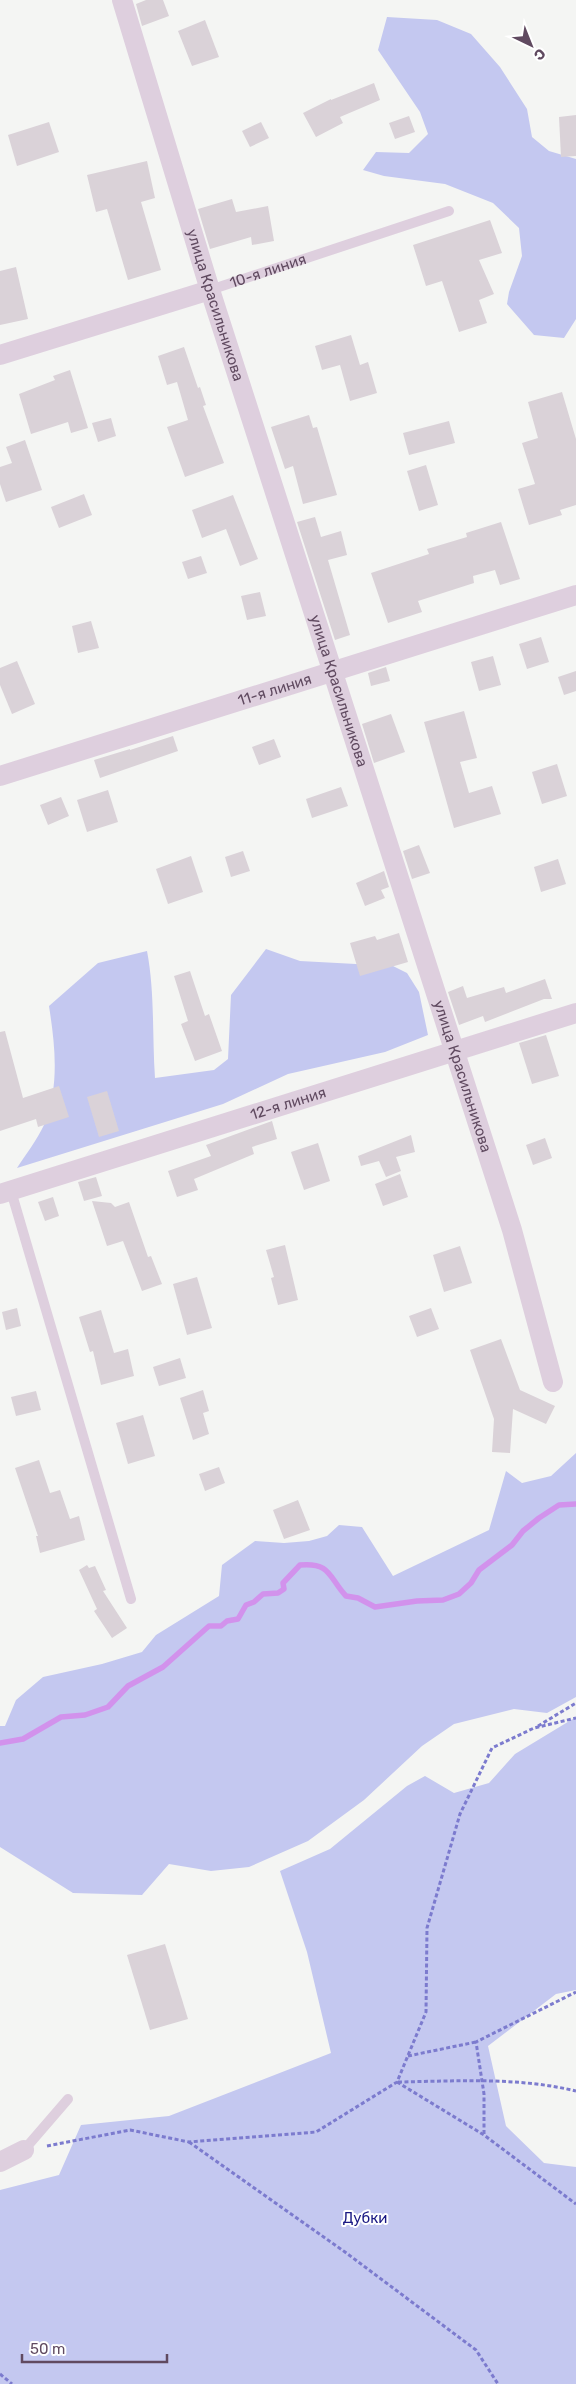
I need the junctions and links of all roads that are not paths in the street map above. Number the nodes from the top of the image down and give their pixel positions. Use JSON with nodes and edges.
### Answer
{"nodes":[{"id":1,"x":122,"y":0,"type":"edge"},
{"id":2,"x":450,"y":211,"type":"dead end"},
{"id":3,"x":210,"y":290,"type":"junction"},
{"id":4,"x":0,"y":355,"type":"edge"},
{"id":5,"x":576,"y":595,"type":"edge"},
{"id":6,"x":333,"y":672,"type":"junction"},
{"id":7,"x":0,"y":776,"type":"edge"},
{"id":8,"x":576,"y":1013,"type":"edge"},
{"id":9,"x":454,"y":1050,"type":"junction"},
{"id":10,"x":6,"y":1192,"type":"edge"},
{"id":11,"x":553,"y":1382,"type":"dead end"},
{"id":12,"x":131,"y":1598,"type":"dead end"},
{"id":13,"x":68,"y":2099,"type":"dead end"},
{"id":14,"x":24,"y":2150,"type":"joint"},
{"id":15,"x":0,"y":2162,"type":"edge"}],
"edges":[{"from":1,"to":3,"type":"street","name":"улица Красильникова"},
{"from":2,"to":3,"type":"lane","name":"10-я линия"},
{"from":3,"to":4,"type":"street","name":"10-я линия"},
{"from":3,"to":6,"type":"street","name":"улица Красильникова"},
{"from":5,"to":6,"type":"street","name":"11-я линия"},
{"from":6,"to":7,"type":"street","name":"11-я линия"},
{"from":6,"to":9,"type":"street","name":"улица Красильникова"},
{"from":8,"to":9,"type":"street","name":"12-я линия"},
{"from":9,"to":10,"type":"street","name":"12-я линия"},
{"from":9,"to":11,"type":"street","name":"улица Красильникова"},
{"from":10,"to":12,"type":"lane"},
{"from":13,"to":14,"type":"lane"},
{"from":14,"to":15,"type":"street"}]}
